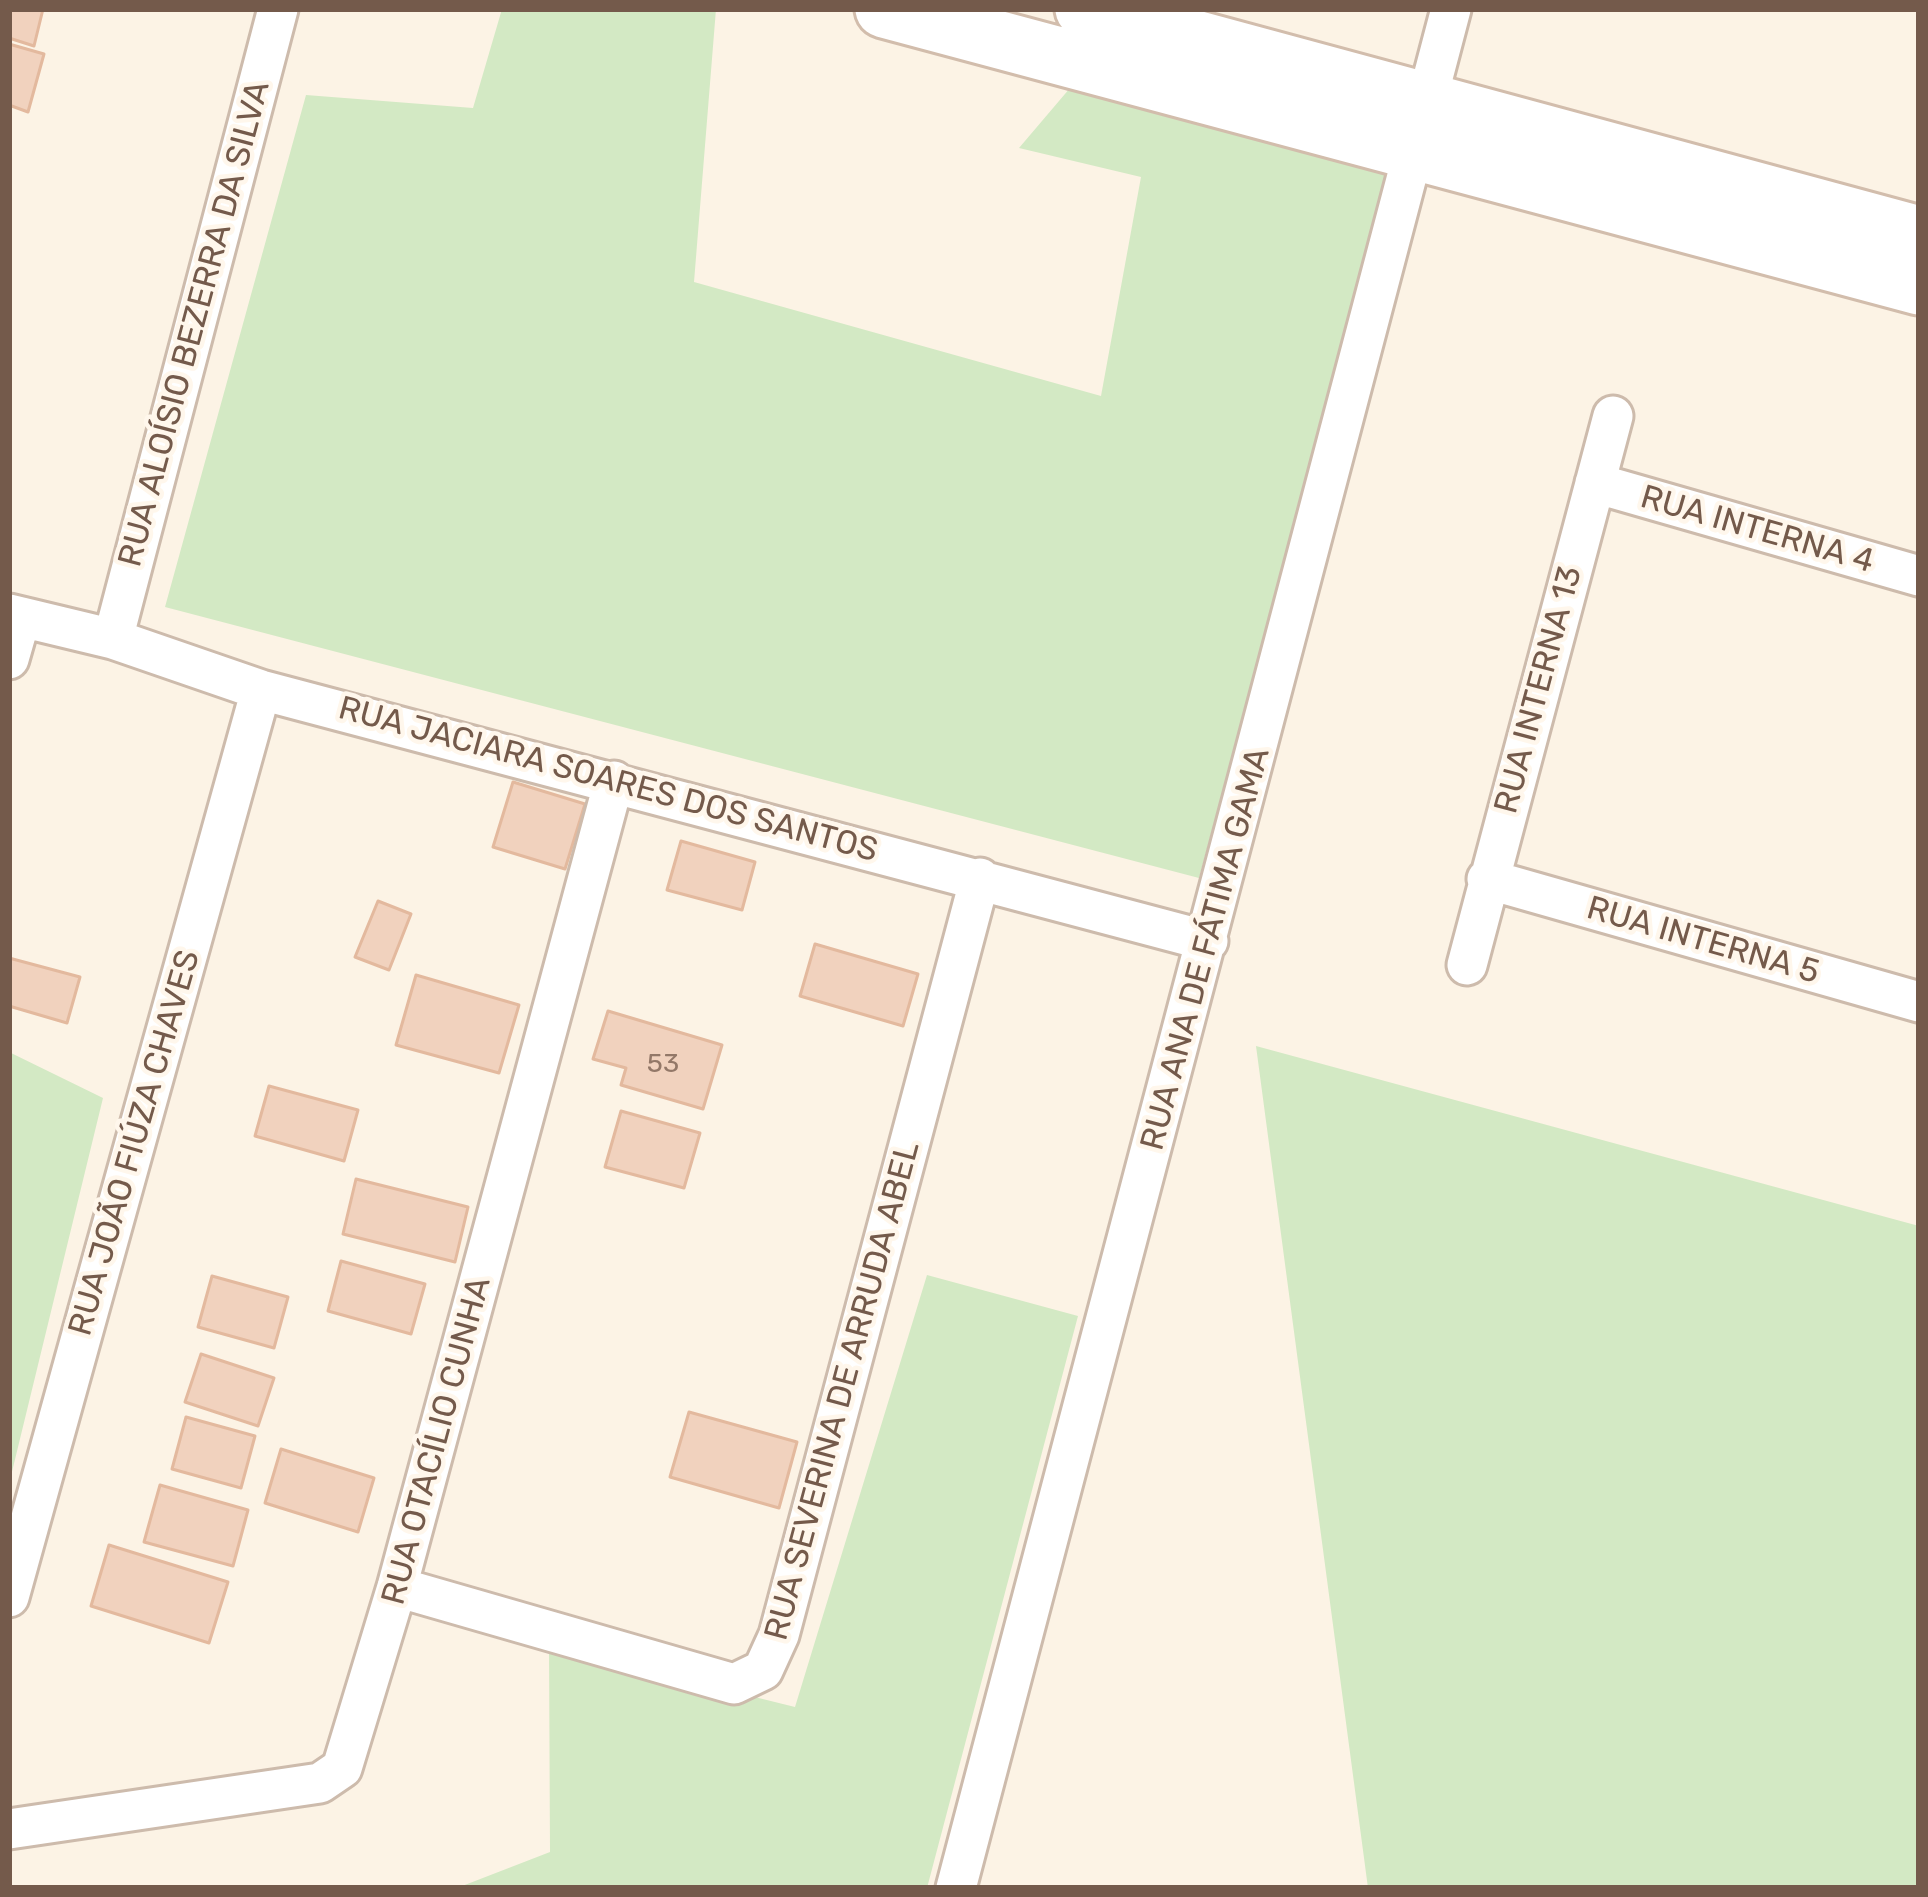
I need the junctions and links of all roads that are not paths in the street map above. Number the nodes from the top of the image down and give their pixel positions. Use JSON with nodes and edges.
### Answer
{"nodes":[{"id":1,"x":278,"y":9,"type":"edge"},
{"id":2,"x":884,"y":9,"type":"edge"},
{"id":3,"x":1451,"y":9,"type":"edge"},
{"id":4,"x":1077,"y":35,"type":"edge"},
{"id":5,"x":1419,"y":128,"type":"junction"},
{"id":6,"x":1919,"y":235,"type":"edge"},
{"id":7,"x":1919,"y":286,"type":"edge"},
{"id":8,"x":1613,"y":416,"type":"dead end"},
{"id":9,"x":1595,"y":483,"type":"junction"},
{"id":10,"x":1919,"y":576,"type":"edge"},
{"id":11,"x":15,"y":616,"type":"edge"},
{"id":12,"x":113,"y":639,"type":"junction"},
{"id":13,"x":9,"y":659,"type":"edge"},
{"id":14,"x":261,"y":689,"type":"junction"},
{"id":15,"x":614,"y":781,"type":"junction"},
{"id":16,"x":980,"y":878,"type":"junction"},
{"id":17,"x":1487,"y":879,"type":"junction"},
{"id":18,"x":1208,"y":941,"type":"junction"},
{"id":19,"x":1468,"y":965,"type":"dead end"},
{"id":20,"x":1919,"y":1002,"type":"edge"},
{"id":21,"x":398,"y":1587,"type":"junction"},
{"id":22,"x":9,"y":1597,"type":"edge"},
{"id":23,"x":9,"y":1829,"type":"edge"},
{"id":24,"x":956,"y":1888,"type":"edge"}],
"edges":[{"from":1,"to":12,"type":"street","name":"RUA ALOÍSIO BEZERRA DA SILVA"},
{"from":2,"to":4,"type":"main road"},
{"from":3,"to":5,"type":"street","name":"RUA ANA DE FÁTIMA GAMA"},
{"from":4,"to":5,"type":"main road"},
{"from":5,"to":6,"type":"main road"},
{"from":5,"to":7,"type":"main road"},
{"from":5,"to":18,"type":"street","name":"RUA ANA DE FÁTIMA GAMA"},
{"from":8,"to":9,"type":"street","name":"RUA INTERNA 13"},
{"from":9,"to":10,"type":"street","name":"RUA INTERNA 4"},
{"from":9,"to":17,"type":"street","name":"RUA INTERNA 13"},
{"from":11,"to":12,"type":"street","name":"RUA JACIARA SOARES DOS SANTOS"},
{"from":11,"to":13,"type":"street"},
{"from":12,"to":14,"type":"street","name":"RUA JACIARA SOARES DOS SANTOS"},
{"from":14,"to":15,"type":"street","name":"RUA JACIARA SOARES DOS SANTOS"},
{"from":14,"to":22,"type":"street","name":"RUA JOÃO FIÚZA CHAVES"},
{"from":15,"to":16,"type":"street","name":"RUA JACIARA SOARES DOS SANTOS"},
{"from":15,"to":21,"type":"street","name":"RUA OTACÍLIO CUNHA"},
{"from":16,"to":18,"type":"street","name":"RUA JACIARA SOARES DOS SANTOS"},
{"from":16,"to":21,"type":"street","name":"RUA SEVERINA DE ARRUDA ABEL"},
{"from":17,"to":19,"type":"street","name":"RUA INTERNA 13"},
{"from":17,"to":20,"type":"street","name":"RUA INTERNA 5"},
{"from":18,"to":24,"type":"street","name":"RUA ANA DE FÁTIMA GAMA"},
{"from":21,"to":23,"type":"street","name":"RUA OTACÍLIO CUNHA"}]}
